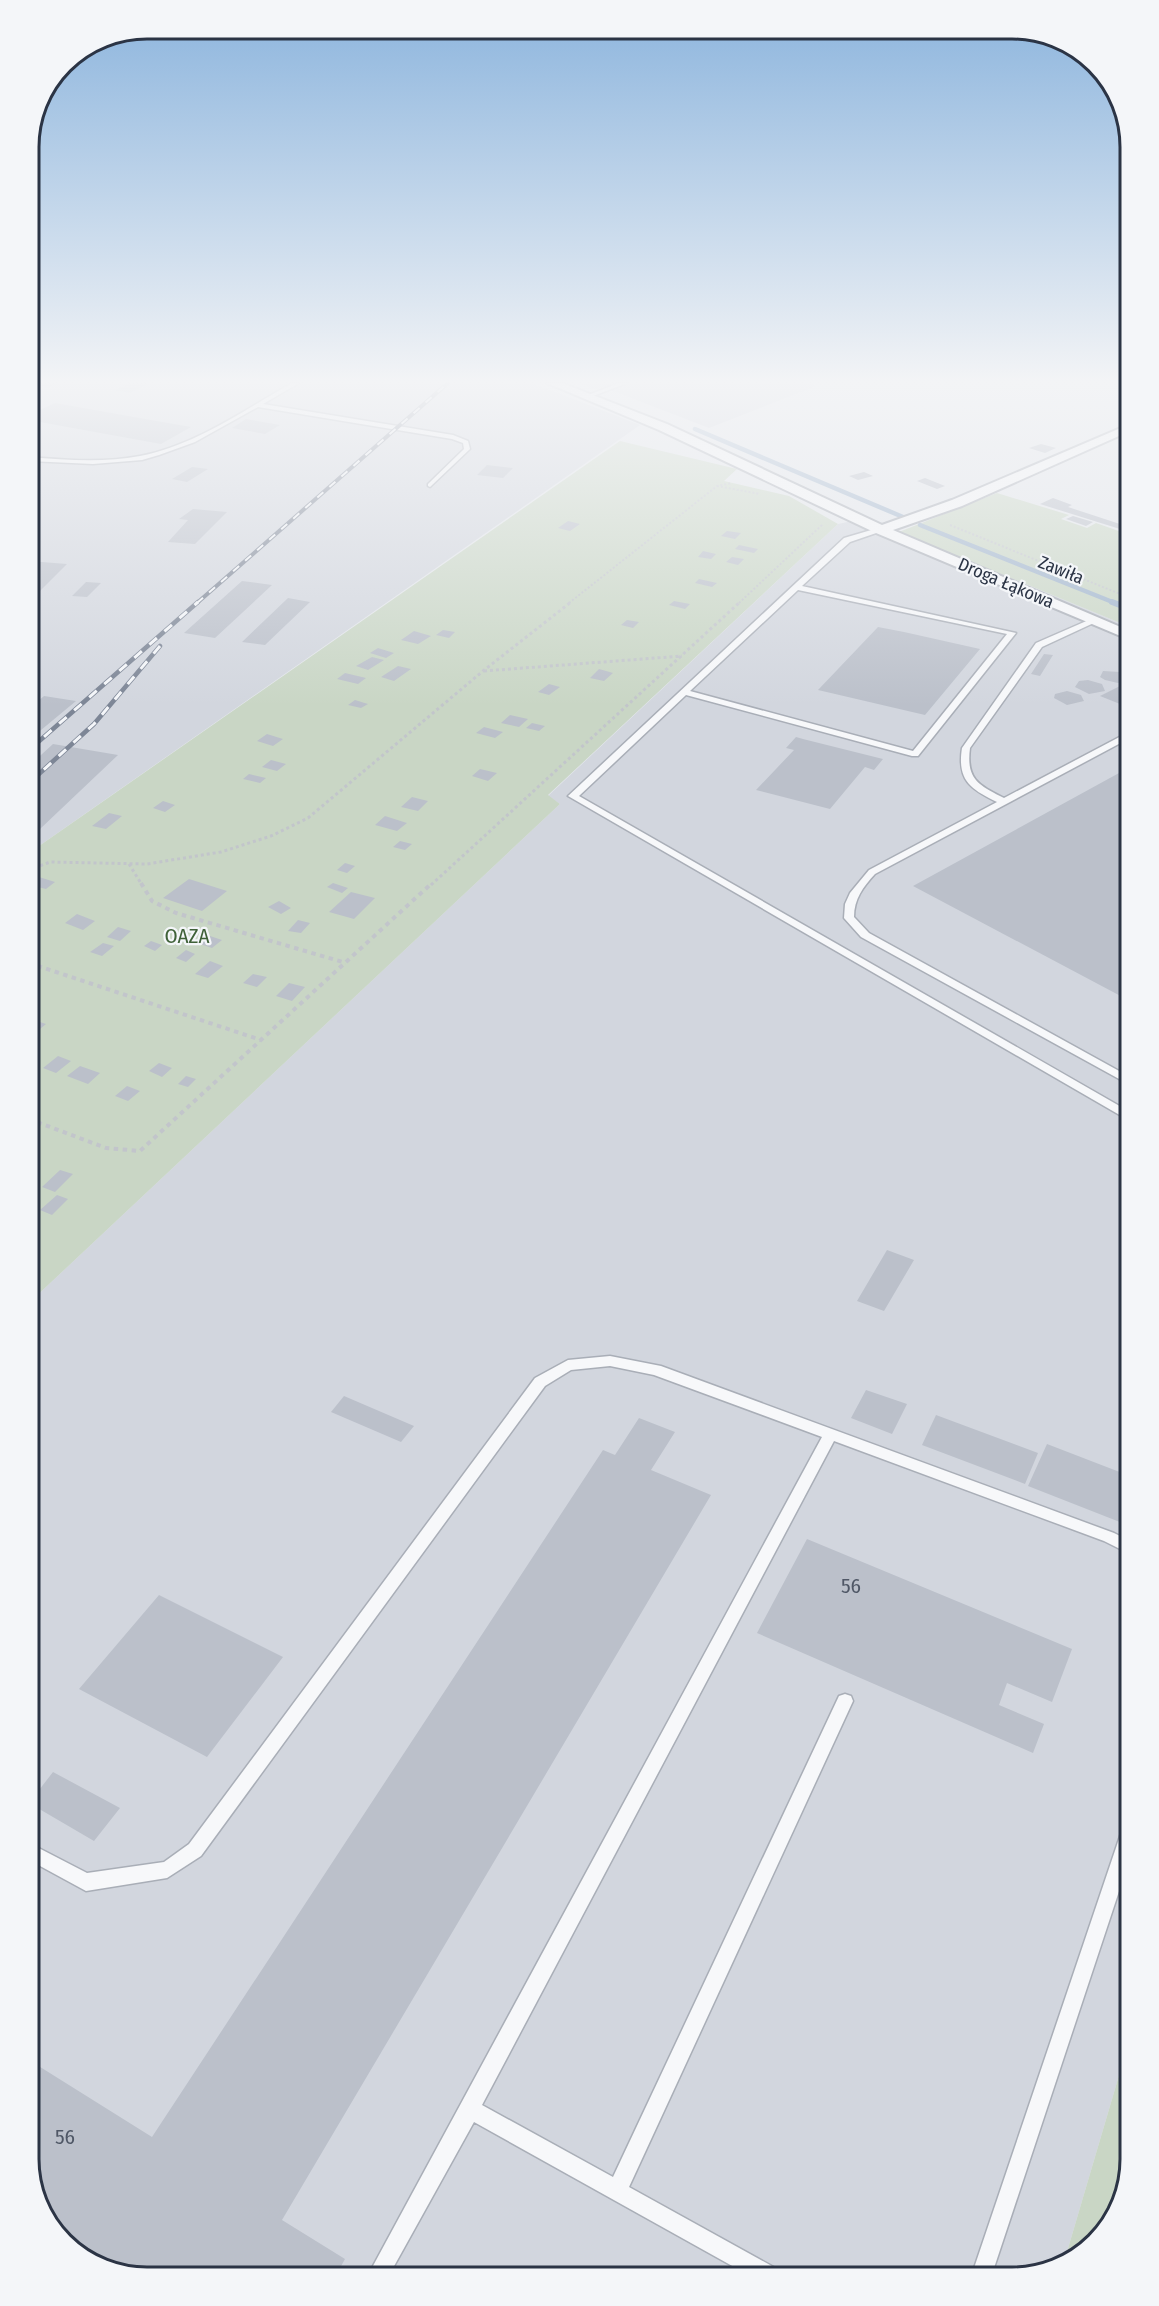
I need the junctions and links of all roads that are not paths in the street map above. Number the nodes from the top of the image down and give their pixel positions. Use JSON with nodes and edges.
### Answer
{"nodes":[{"id":1,"x":798,"y":491,"type":"edge"},
{"id":2,"x":985,"y":491,"type":"edge"},
{"id":3,"x":881,"y":530,"type":"junction"},
{"id":4,"x":797,"y":587,"type":"junction"},
{"id":5,"x":1094,"y":621,"type":"junction"},
{"id":6,"x":1120,"y":632,"type":"edge"},
{"id":7,"x":684,"y":692,"type":"junction"},
{"id":8,"x":1120,"y":741,"type":"edge"},
{"id":9,"x":1002,"y":801,"type":"junction"},
{"id":10,"x":1120,"y":1075,"type":"edge"},
{"id":11,"x":1120,"y":1111,"type":"edge"},
{"id":12,"x":831,"y":1434,"type":"junction"},
{"id":13,"x":1120,"y":1542,"type":"edge"},
{"id":14,"x":845,"y":1701,"type":"dead end"},
{"id":15,"x":39,"y":1857,"type":"edge"},
{"id":16,"x":1120,"y":1866,"type":"edge"},
{"id":17,"x":470,"y":2109,"type":"junction"},
{"id":18,"x":617,"y":2191,"type":"junction"},
{"id":19,"x":383,"y":2267,"type":"edge"},
{"id":20,"x":754,"y":2267,"type":"edge"},
{"id":21,"x":984,"y":2267,"type":"edge"}],
"edges":[{"from":1,"to":3,"type":"street","name":"Droga Łąkowa"},
{"from":2,"to":3,"type":"street"},
{"from":3,"to":4,"type":"lane"},
{"from":3,"to":5,"type":"street","name":"Droga Łąkowa"},
{"from":4,"to":7,"type":"lane"},
{"from":4,"to":7,"type":"lane"},
{"from":5,"to":6,"type":"street","name":"Droga Łąkowa"},
{"from":5,"to":9,"type":"lane"},
{"from":7,"to":11,"type":"lane"},
{"from":8,"to":9,"type":"lane"},
{"from":9,"to":10,"type":"lane"},
{"from":12,"to":13,"type":"lane"},
{"from":12,"to":15,"type":"lane"},
{"from":12,"to":17,"type":"lane"},
{"from":14,"to":18,"type":"lane"},
{"from":16,"to":21,"type":"lane"},
{"from":17,"to":18,"type":"lane"},
{"from":17,"to":19,"type":"lane"},
{"from":18,"to":20,"type":"lane"}]}
